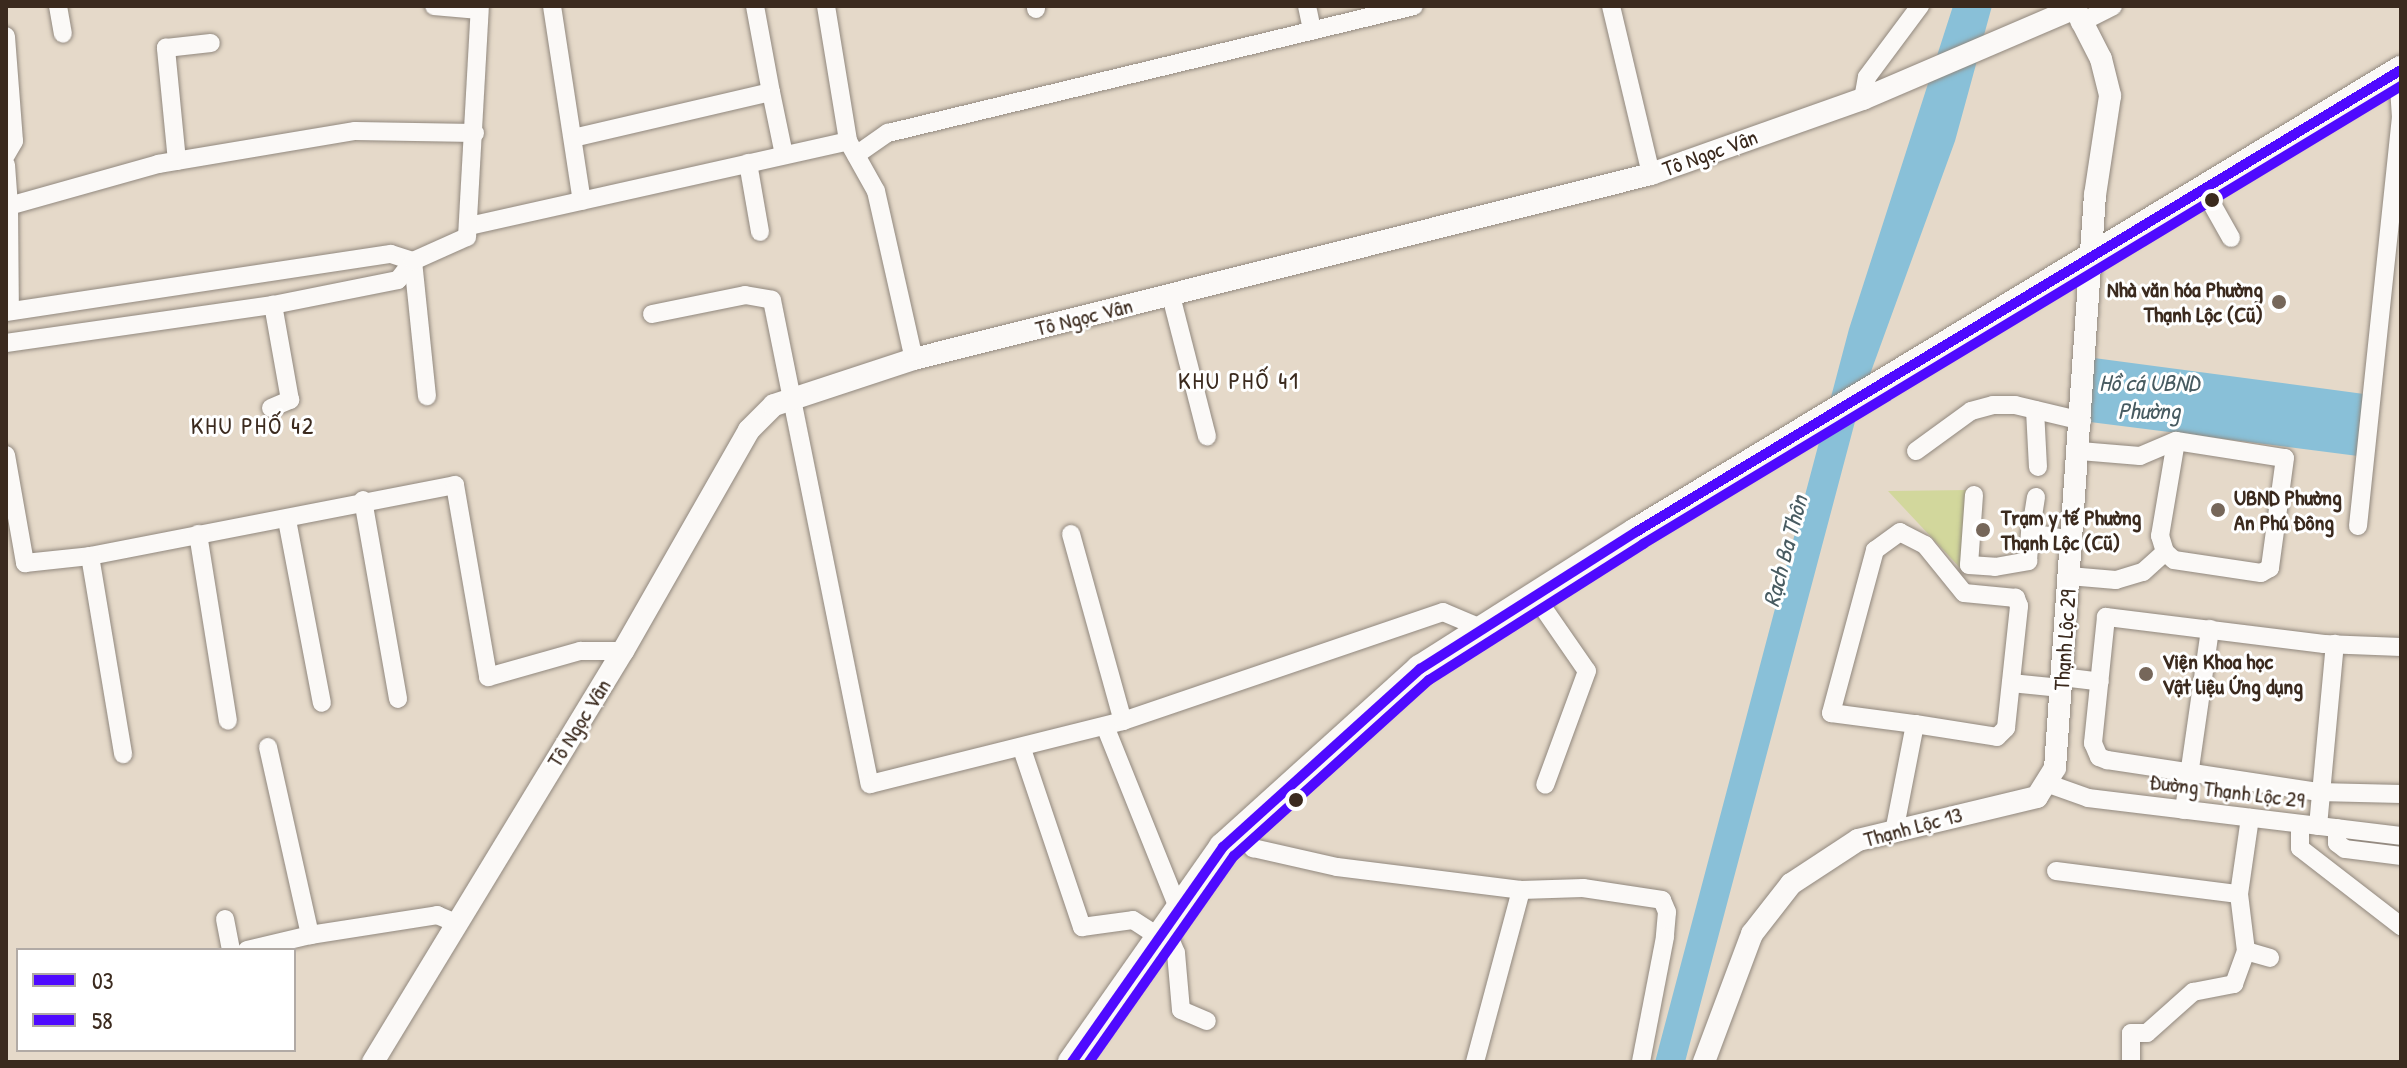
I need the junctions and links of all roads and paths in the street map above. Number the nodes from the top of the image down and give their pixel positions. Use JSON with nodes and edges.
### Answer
{"nodes":[{"id":1,"x":58,"y":6,"type":"edge"},
{"id":2,"x":434,"y":6,"type":"edge"},
{"id":3,"x":552,"y":6,"type":"edge"},
{"id":4,"x":755,"y":6,"type":"edge"},
{"id":5,"x":826,"y":6,"type":"edge"},
{"id":6,"x":1307,"y":6,"type":"edge"},
{"id":7,"x":1414,"y":6,"type":"edge"},
{"id":8,"x":1611,"y":6,"type":"edge"},
{"id":9,"x":1920,"y":6,"type":"edge"},
{"id":10,"x":2113,"y":6,"type":"edge"},
{"id":11,"x":480,"y":8,"type":"edge"},
{"id":12,"x":2045,"y":12,"type":"edge"},
{"id":13,"x":2076,"y":12,"type":"edge"},
{"id":14,"x":1312,"y":30,"type":"junction"},
{"id":15,"x":63,"y":34,"type":"dead end"},
{"id":16,"x":6,"y":36,"type":"edge"},
{"id":17,"x":211,"y":43,"type":"dead end"},
{"id":18,"x":2400,"y":71,"type":"edge"},
{"id":19,"x":771,"y":92,"type":"junction"},
{"id":20,"x":1863,"y":99,"type":"junction"},
{"id":21,"x":475,"y":133,"type":"junction"},
{"id":22,"x":573,"y":138,"type":"junction"},
{"id":23,"x":852,"y":148,"type":"junction"},
{"id":24,"x":6,"y":155,"type":"edge"},
{"id":25,"x":784,"y":155,"type":"junction"},
{"id":26,"x":177,"y":161,"type":"junction"},
{"id":27,"x":748,"y":163,"type":"junction"},
{"id":28,"x":6,"y":165,"type":"edge"},
{"id":29,"x":1651,"y":174,"type":"junction"},
{"id":30,"x":2204,"y":190,"type":"junction"},
{"id":31,"x":582,"y":201,"type":"junction"},
{"id":32,"x":9,"y":206,"type":"junction"},
{"id":33,"x":469,"y":226,"type":"junction"},
{"id":34,"x":760,"y":232,"type":"dead end"},
{"id":35,"x":2231,"y":238,"type":"dead end"},
{"id":36,"x":2092,"y":257,"type":"junction"},
{"id":37,"x":413,"y":261,"type":"junction"},
{"id":38,"x":1171,"y":296,"type":"junction"},
{"id":39,"x":273,"y":305,"type":"junction"},
{"id":40,"x":8,"y":312,"type":"edge"},
{"id":41,"x":652,"y":314,"type":"dead end"},
{"id":42,"x":6,"y":343,"type":"edge"},
{"id":43,"x":914,"y":359,"type":"junction"},
{"id":44,"x":427,"y":396,"type":"dead end"},
{"id":45,"x":789,"y":400,"type":"junction"},
{"id":46,"x":271,"y":408,"type":"dead end"},
{"id":47,"x":2035,"y":410,"type":"junction"},
{"id":48,"x":2082,"y":421,"type":"junction"},
{"id":49,"x":1207,"y":436,"type":"dead end"},
{"id":50,"x":2176,"y":441,"type":"junction"},
{"id":51,"x":1916,"y":451,"type":"dead end"},
{"id":52,"x":2080,"y":451,"type":"junction"},
{"id":53,"x":6,"y":455,"type":"edge"},
{"id":54,"x":2038,"y":467,"type":"dead end"},
{"id":55,"x":1974,"y":495,"type":"dead end"},
{"id":56,"x":2036,"y":497,"type":"dead end"},
{"id":57,"x":363,"y":500,"type":"junction"},
{"id":58,"x":287,"y":520,"type":"junction"},
{"id":59,"x":2358,"y":526,"type":"dead end"},
{"id":60,"x":2030,"y":533,"type":"junction"},
{"id":61,"x":198,"y":534,"type":"junction"},
{"id":62,"x":1071,"y":534,"type":"dead end"},
{"id":63,"x":2072,"y":540,"type":"junction"},
{"id":64,"x":2165,"y":552,"type":"junction"},
{"id":65,"x":90,"y":556,"type":"junction"},
{"id":66,"x":2069,"y":576,"type":"junction"},
{"id":67,"x":1535,"y":596,"type":"junction"},
{"id":68,"x":1483,"y":629,"type":"junction"},
{"id":69,"x":2210,"y":629,"type":"junction"},
{"id":70,"x":2335,"y":644,"type":"junction"},
{"id":71,"x":2401,"y":647,"type":"edge"},
{"id":72,"x":623,"y":651,"type":"junction"},
{"id":73,"x":2062,"y":682,"type":"junction"},
{"id":74,"x":2100,"y":682,"type":"junction"},
{"id":75,"x":2011,"y":683,"type":"junction"},
{"id":76,"x":398,"y":699,"type":"dead end"},
{"id":77,"x":322,"y":703,"type":"dead end"},
{"id":78,"x":228,"y":721,"type":"dead end"},
{"id":79,"x":1114,"y":723,"type":"junction"},
{"id":80,"x":1915,"y":724,"type":"junction"},
{"id":81,"x":268,"y":747,"type":"dead end"},
{"id":82,"x":1022,"y":749,"type":"junction"},
{"id":83,"x":123,"y":754,"type":"dead end"},
{"id":84,"x":2193,"y":772,"type":"junction"},
{"id":85,"x":2049,"y":784,"type":"junction"},
{"id":86,"x":1545,"y":785,"type":"dead end"},
{"id":87,"x":2318,"y":792,"type":"junction"},
{"id":88,"x":2401,"y":794,"type":"edge"},
{"id":89,"x":2184,"y":810,"type":"junction"},
{"id":90,"x":2250,"y":818,"type":"junction"},
{"id":91,"x":2318,"y":826,"type":"junction"},
{"id":92,"x":1895,"y":827,"type":"junction"},
{"id":93,"x":1239,"y":829,"type":"junction"},
{"id":94,"x":2401,"y":836,"type":"edge"},
{"id":95,"x":2401,"y":856,"type":"edge"},
{"id":96,"x":2056,"y":871,"type":"dead end"},
{"id":97,"x":1521,"y":890,"type":"junction"},
{"id":98,"x":2239,"y":894,"type":"junction"},
{"id":99,"x":225,"y":919,"type":"dead end"},
{"id":100,"x":456,"y":923,"type":"junction"},
{"id":101,"x":1167,"y":924,"type":"junction"},
{"id":102,"x":2401,"y":926,"type":"edge"},
{"id":103,"x":310,"y":935,"type":"junction"},
{"id":104,"x":231,"y":948,"type":"edge"},
{"id":105,"x":255,"y":948,"type":"edge"},
{"id":106,"x":2246,"y":951,"type":"junction"},
{"id":107,"x":2270,"y":958,"type":"dead end"},
{"id":108,"x":1207,"y":1021,"type":"dead end"},
{"id":109,"x":373,"y":1062,"type":"edge"},
{"id":110,"x":1072,"y":1062,"type":"edge"},
{"id":111,"x":1475,"y":1062,"type":"edge"},
{"id":112,"x":1641,"y":1062,"type":"edge"},
{"id":113,"x":1704,"y":1062,"type":"edge"},
{"id":114,"x":2131,"y":1062,"type":"edge"}],
"edges":[{"from":1,"to":15,"type":"street"},
{"from":2,"to":11,"type":"street"},
{"from":3,"to":22,"type":"street"},
{"from":4,"to":19,"type":"street"},
{"from":5,"to":23,"type":"street"},
{"from":6,"to":14,"type":"street"},
{"from":7,"to":14,"type":"street"},
{"from":8,"to":29,"type":"street"},
{"from":9,"to":20,"type":"street"},
{"from":10,"to":13,"type":"street","name":"Tô Ngọc Vân"},
{"from":11,"to":21,"type":"street"},
{"from":12,"to":13,"type":"street","name":"Tô Ngọc Vân"},
{"from":12,"to":20,"type":"street","name":"Tô Ngọc Vân"},
{"from":13,"to":36,"type":"street","name":"Thạnh Lộc 29"},
{"from":14,"to":23,"type":"street"},
{"from":16,"to":24,"type":"street"},
{"from":17,"to":26,"type":"street"},
{"from":18,"to":30,"type":"main road"},
{"from":18,"to":59,"type":"street"},
{"from":19,"to":22,"type":"street"},
{"from":19,"to":25,"type":"street"},
{"from":20,"to":29,"type":"street","name":"Tô Ngọc Vân"},
{"from":21,"to":26,"type":"street"},
{"from":21,"to":33,"type":"street"},
{"from":22,"to":31,"type":"street"},
{"from":23,"to":25,"type":"street"},
{"from":23,"to":43,"type":"street"},
{"from":25,"to":27,"type":"street"},
{"from":26,"to":32,"type":"street"},
{"from":27,"to":31,"type":"street"},
{"from":27,"to":34,"type":"street"},
{"from":28,"to":32,"type":"street"},
{"from":29,"to":38,"type":"street","name":"Tô Ngọc Vân"},
{"from":30,"to":35,"type":"street"},
{"from":30,"to":36,"type":"main road"},
{"from":31,"to":33,"type":"street"},
{"from":32,"to":40,"type":"street"},
{"from":33,"to":37,"type":"street"},
{"from":36,"to":48,"type":"street","name":"Thạnh Lộc 29"},
{"from":36,"to":67,"type":"main road"},
{"from":37,"to":39,"type":"street"},
{"from":37,"to":40,"type":"street"},
{"from":37,"to":44,"type":"street"},
{"from":38,"to":43,"type":"street","name":"Tô Ngọc Vân"},
{"from":38,"to":49,"type":"street"},
{"from":39,"to":42,"type":"street"},
{"from":39,"to":46,"type":"street"},
{"from":41,"to":45,"type":"street"},
{"from":43,"to":45,"type":"street","name":"Tô Ngọc Vân"},
{"from":45,"to":72,"type":"street","name":"Tô Ngọc Vân"},
{"from":45,"to":82,"type":"street"},
{"from":47,"to":48,"type":"street"},
{"from":47,"to":51,"type":"street"},
{"from":47,"to":54,"type":"street"},
{"from":48,"to":52,"type":"street","name":"Thạnh Lộc 29"},
{"from":50,"to":52,"type":"street"},
{"from":50,"to":64,"type":"street"},
{"from":50,"to":64,"type":"street"},
{"from":52,"to":63,"type":"street","name":"Thạnh Lộc 29"},
{"from":53,"to":65,"type":"street"},
{"from":55,"to":60,"type":"street"},
{"from":56,"to":60,"type":"street"},
{"from":57,"to":58,"type":"street"},
{"from":57,"to":72,"type":"street"},
{"from":57,"to":76,"type":"street"},
{"from":58,"to":61,"type":"street"},
{"from":58,"to":77,"type":"street"},
{"from":60,"to":63,"type":"street"},
{"from":61,"to":65,"type":"street"},
{"from":61,"to":78,"type":"street"},
{"from":62,"to":79,"type":"street"},
{"from":63,"to":66,"type":"street","name":"Thạnh Lộc 29"},
{"from":64,"to":66,"type":"street"},
{"from":65,"to":83,"type":"street"},
{"from":66,"to":73,"type":"street","name":"Thạnh Lộc 29"},
{"from":67,"to":68,"type":"main road"},
{"from":67,"to":86,"type":"street"},
{"from":68,"to":79,"type":"street"},
{"from":68,"to":93,"type":"main road"},
{"from":69,"to":70,"type":"street"},
{"from":69,"to":74,"type":"street"},
{"from":69,"to":84,"type":"street"},
{"from":70,"to":71,"type":"street"},
{"from":70,"to":87,"type":"street"},
{"from":72,"to":100,"type":"street","name":"Tô Ngọc Vân"},
{"from":73,"to":74,"type":"street"},
{"from":73,"to":75,"type":"street"},
{"from":73,"to":85,"type":"street","name":"Thạnh Lộc 29"},
{"from":74,"to":84,"type":"street"},
{"from":75,"to":80,"type":"street"},
{"from":75,"to":80,"type":"street"},
{"from":79,"to":82,"type":"street"},
{"from":79,"to":101,"type":"street"},
{"from":80,"to":92,"type":"street"},
{"from":81,"to":103,"type":"street"},
{"from":82,"to":101,"type":"street"},
{"from":84,"to":87,"type":"street"},
{"from":84,"to":89,"type":"street"},
{"from":85,"to":89,"type":"street","name":"Đường Thạnh Lộc 29"},
{"from":85,"to":92,"type":"street","name":"Thạnh Lộc 13"},
{"from":87,"to":88,"type":"street"},
{"from":87,"to":91,"type":"street"},
{"from":89,"to":90,"type":"street","name":"Đường Thạnh Lộc 29"},
{"from":90,"to":91,"type":"street","name":"Đường Thạnh Lộc 29"},
{"from":90,"to":98,"type":"street"},
{"from":91,"to":94,"type":"street","name":"Đường Thạnh Lộc 29"},
{"from":91,"to":95,"type":"street"},
{"from":91,"to":102,"type":"street"},
{"from":92,"to":113,"type":"street","name":"Thạnh Lộc 13"},
{"from":93,"to":97,"type":"street"},
{"from":93,"to":101,"type":"main road"},
{"from":96,"to":98,"type":"street"},
{"from":97,"to":111,"type":"street"},
{"from":97,"to":112,"type":"street"},
{"from":98,"to":106,"type":"street"},
{"from":99,"to":104,"type":"street"},
{"from":100,"to":103,"type":"street"},
{"from":100,"to":109,"type":"street","name":"Tô Ngọc Vân"},
{"from":101,"to":108,"type":"street"},
{"from":101,"to":110,"type":"main road"},
{"from":103,"to":105,"type":"street"},
{"from":106,"to":107,"type":"street"},
{"from":106,"to":114,"type":"street"}]}
